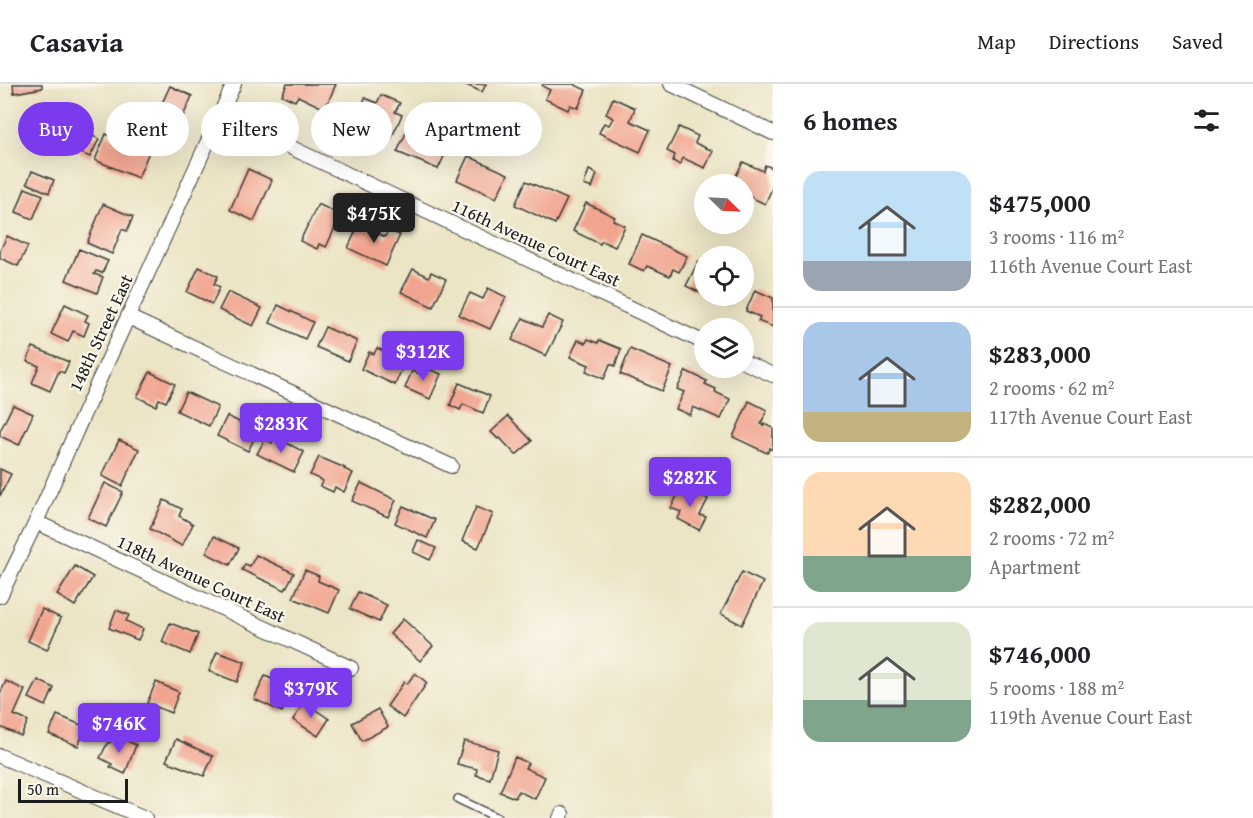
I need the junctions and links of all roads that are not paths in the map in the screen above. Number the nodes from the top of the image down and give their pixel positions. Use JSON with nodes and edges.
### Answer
{"nodes":[{"id":1,"x":234,"y":84,"type":"edge"},
{"id":2,"x":671,"y":84,"type":"edge"},
{"id":3,"x":226,"y":102,"type":"edge"},
{"id":4,"x":773,"y":133,"type":"edge"},
{"id":5,"x":299,"y":151,"type":"edge"},
{"id":6,"x":201,"y":156,"type":"edge"},
{"id":7,"x":128,"y":317,"type":"junction"},
{"id":8,"x":694,"y":338,"type":"edge"},
{"id":9,"x":754,"y":366,"type":"edge"},
{"id":10,"x":773,"y":375,"type":"edge"},
{"id":11,"x":451,"y":466,"type":"dead end"},
{"id":12,"x":36,"y":522,"type":"junction"},
{"id":13,"x":0,"y":596,"type":"edge"},
{"id":14,"x":351,"y":668,"type":"dead end"},
{"id":15,"x":0,"y":756,"type":"edge"},
{"id":16,"x":458,"y":799,"type":"dead end"},
{"id":17,"x":146,"y":818,"type":"edge"},
{"id":18,"x":498,"y":818,"type":"edge"}],
"edges":[{"from":1,"to":3,"type":"street","name":"148th Street East"},
{"from":2,"to":4,"type":"street"},
{"from":5,"to":8,"type":"street","name":"116th Avenue Court East"},
{"from":6,"to":7,"type":"street","name":"148th Street East"},
{"from":7,"to":11,"type":"street"},
{"from":7,"to":12,"type":"street","name":"148th Street East"},
{"from":9,"to":10,"type":"street"},
{"from":12,"to":13,"type":"street","name":"148th Street East"},
{"from":12,"to":14,"type":"street","name":"118th Avenue Court East"},
{"from":15,"to":17,"type":"street"},
{"from":16,"to":18,"type":"lane"}]}
